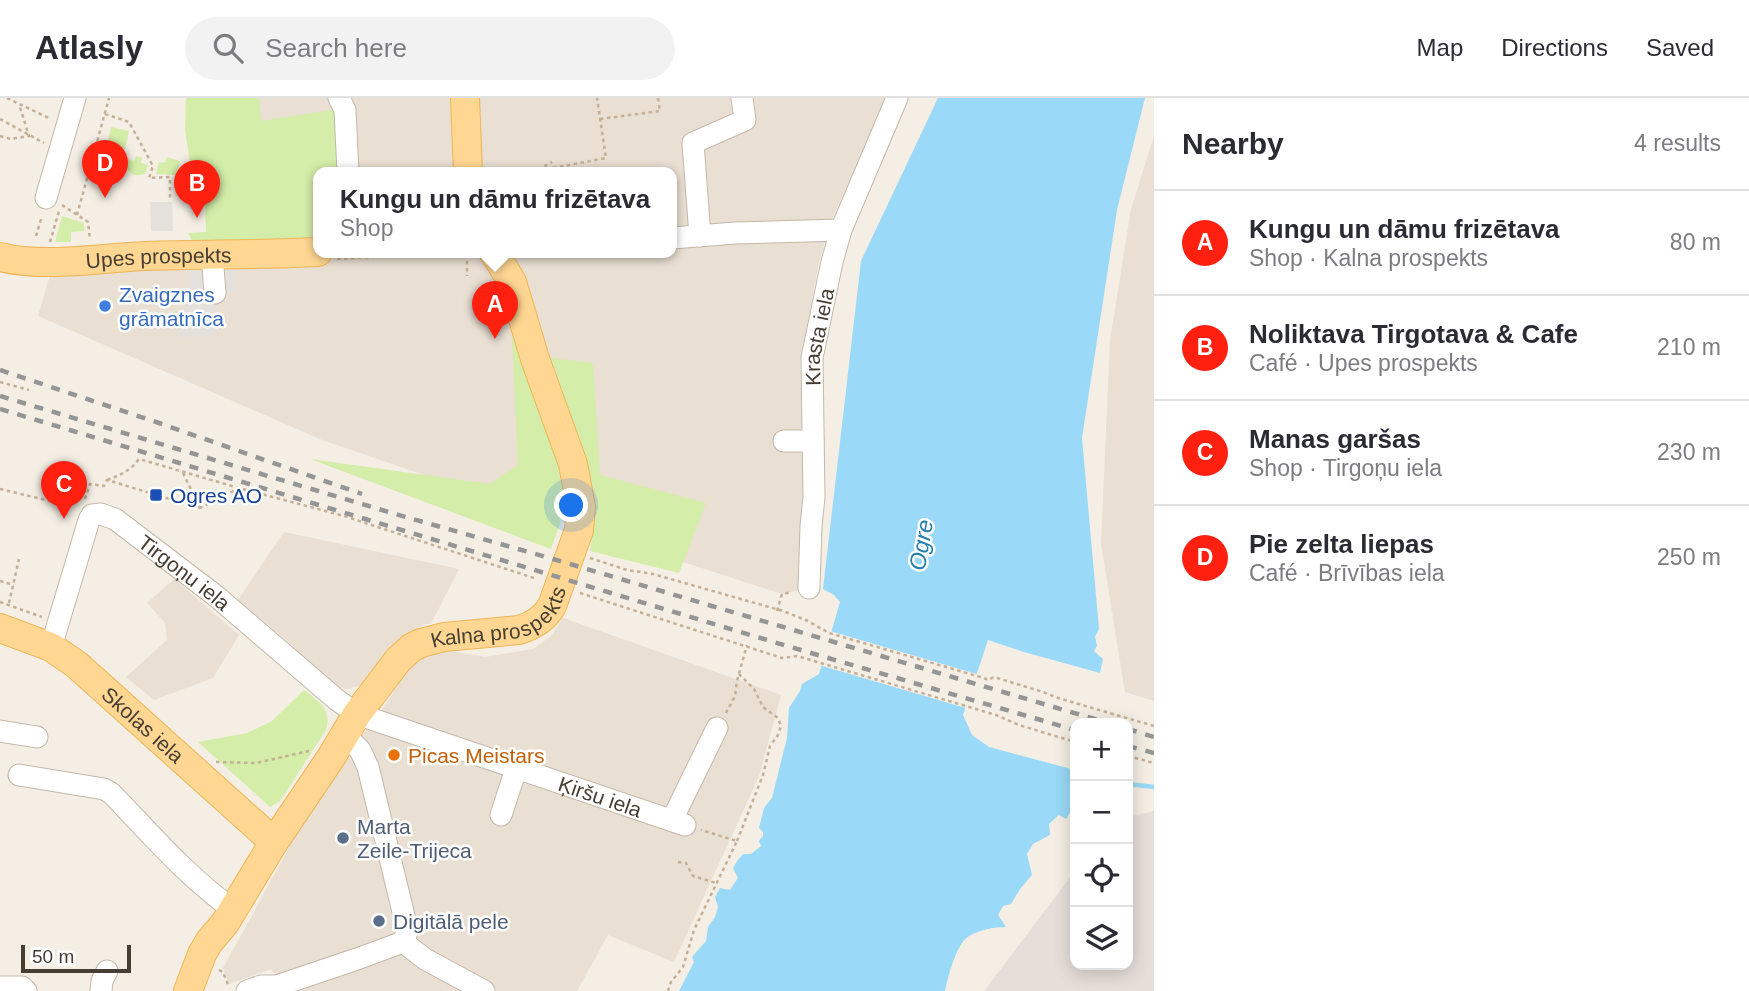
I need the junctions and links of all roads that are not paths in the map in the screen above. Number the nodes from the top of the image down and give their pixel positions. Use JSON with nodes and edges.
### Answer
{"nodes":[{"id":1,"x":75,"y":98,"type":"edge"},
{"id":2,"x":339,"y":98,"type":"edge"},
{"id":3,"x":465,"y":98,"type":"edge"},
{"id":4,"x":742,"y":98,"type":"edge"},
{"id":5,"x":897,"y":98,"type":"edge"},
{"id":6,"x":348,"y":167,"type":"edge"},
{"id":7,"x":468,"y":167,"type":"edge"},
{"id":8,"x":45,"y":203,"type":"road end"},
{"id":9,"x":841,"y":230,"type":"junction"},
{"id":10,"x":700,"y":236,"type":"junction"},
{"id":11,"x":677,"y":238,"type":"edge"},
{"id":12,"x":313,"y":252,"type":"edge"},
{"id":13,"x":212,"y":255,"type":"junction"},
{"id":14,"x":0,"y":257,"type":"edge"},
{"id":15,"x":495,"y":258,"type":"edge"},
{"id":16,"x":215,"y":293,"type":"dead end"},
{"id":17,"x":784,"y":441,"type":"dead end"},
{"id":18,"x":813,"y":441,"type":"junction"},
{"id":19,"x":809,"y":588,"type":"dead end"},
{"id":20,"x":4,"y":617,"type":"edge"},
{"id":21,"x":54,"y":637,"type":"junction"},
{"id":22,"x":351,"y":725,"type":"junction"},
{"id":23,"x":717,"y":728,"type":"road end"},
{"id":24,"x":0,"y":731,"type":"edge"},
{"id":25,"x":37,"y":737,"type":"dead end"},
{"id":26,"x":516,"y":769,"type":"junction"},
{"id":27,"x":19,"y":775,"type":"dead end"},
{"id":28,"x":501,"y":815,"type":"dead end"},
{"id":29,"x":274,"y":842,"type":"junction"},
{"id":30,"x":229,"y":916,"type":"junction"},
{"id":31,"x":402,"y":942,"type":"junction"},
{"id":32,"x":226,"y":984,"type":"edge"},
{"id":33,"x":0,"y":987,"type":"edge"},
{"id":34,"x":278,"y":989,"type":"edge"},
{"id":35,"x":26,"y":991,"type":"edge"},
{"id":36,"x":188,"y":991,"type":"edge"},
{"id":37,"x":484,"y":991,"type":"edge"}],
"edges":[{"from":1,"to":8,"type":"street"},
{"from":2,"to":6,"type":"street"},
{"from":3,"to":7,"type":"main road"},
{"from":4,"to":10,"type":"street"},
{"from":5,"to":9,"type":"street","name":"Krasta iela"},
{"from":9,"to":10,"type":"street"},
{"from":9,"to":18,"type":"street","name":"Krasta iela"},
{"from":10,"to":11,"type":"street"},
{"from":12,"to":13,"type":"main road","name":"Upes prospekts"},
{"from":13,"to":14,"type":"main road","name":"Upes prospekts"},
{"from":13,"to":16,"type":"street"},
{"from":15,"to":22,"type":"main road","name":"Kalna prospekts"},
{"from":17,"to":18,"type":"street"},
{"from":18,"to":19,"type":"street","name":"Krasta iela"},
{"from":20,"to":21,"type":"main road","name":"Skolas iela"},
{"from":21,"to":22,"type":"street","name":"Tirgoņu iela"},
{"from":21,"to":29,"type":"main road","name":"Skolas iela"},
{"from":22,"to":26,"type":"street","name":"Ķiršu iela"},
{"from":22,"to":29,"type":"main road","name":"Kalna prospekts"},
{"from":22,"to":31,"type":"street","name":"Tirgoņu iela"},
{"from":23,"to":26,"type":"street","name":"Ķiršu iela"},
{"from":24,"to":25,"type":"street"},
{"from":26,"to":28,"type":"street"},
{"from":27,"to":30,"type":"street"},
{"from":29,"to":30,"type":"main road","name":"Kalna prospekts"},
{"from":30,"to":32,"type":"main road"},
{"from":30,"to":36,"type":"main road"},
{"from":31,"to":34,"type":"street"},
{"from":31,"to":37,"type":"street"},
{"from":32,"to":34,"type":"street"},
{"from":33,"to":35,"type":"street"}]}
